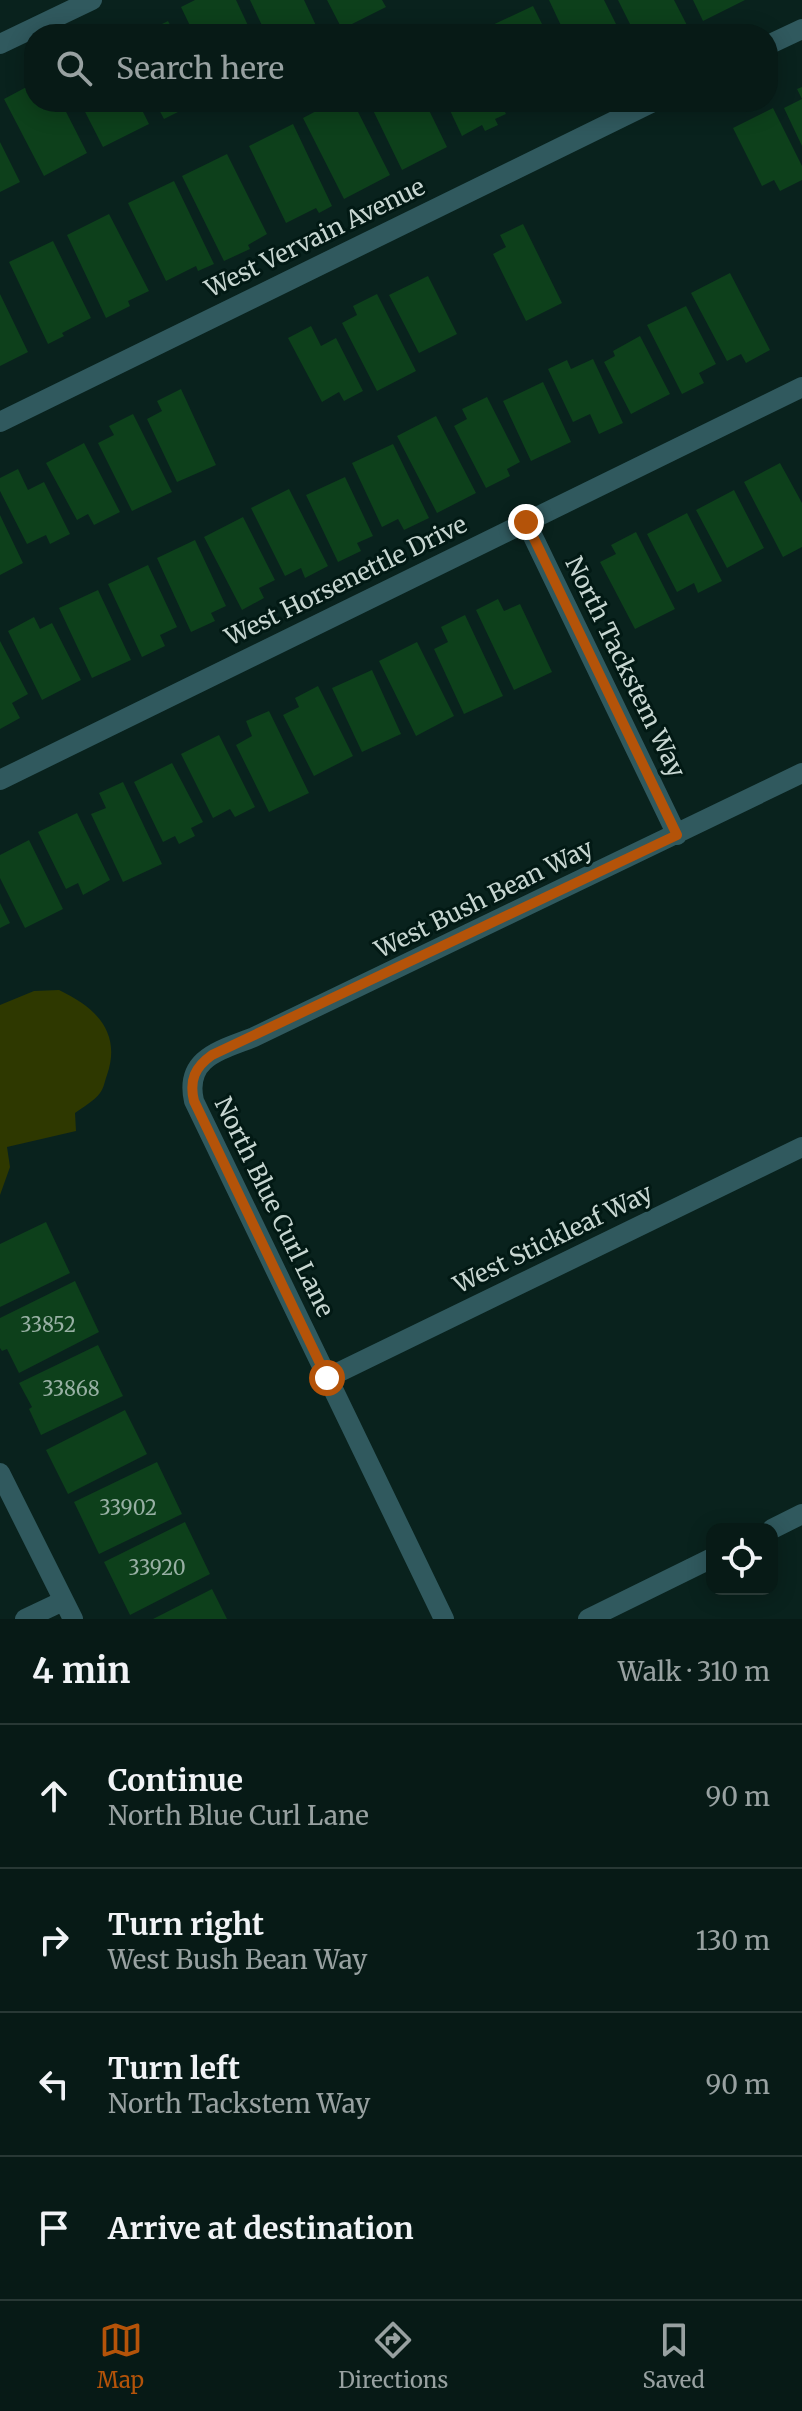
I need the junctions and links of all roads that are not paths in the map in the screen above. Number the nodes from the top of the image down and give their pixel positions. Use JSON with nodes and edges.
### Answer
{"nodes":[{"id":1,"x":92,"y":0,"type":"edge"},
{"id":2,"x":42,"y":24,"type":"edge"},
{"id":3,"x":802,"y":29,"type":"edge"},
{"id":4,"x":24,"y":33,"type":"edge"},
{"id":5,"x":778,"y":40,"type":"edge"},
{"id":6,"x":0,"y":44,"type":"edge"},
{"id":7,"x":633,"y":112,"type":"edge"},
{"id":8,"x":802,"y":387,"type":"edge"},
{"id":9,"x":0,"y":422,"type":"edge"},
{"id":10,"x":526,"y":522,"type":"junction"},
{"id":11,"x":802,"y":773,"type":"edge"},
{"id":12,"x":0,"y":780,"type":"edge"},
{"id":13,"x":677,"y":835,"type":"junction"},
{"id":14,"x":193,"y":1075,"type":"joint"},
{"id":15,"x":802,"y":1147,"type":"edge"},
{"id":16,"x":327,"y":1378,"type":"junction"},
{"id":17,"x":0,"y":1473,"type":"edge"},
{"id":18,"x":802,"y":1514,"type":"edge"},
{"id":19,"x":778,"y":1526,"type":"edge"},
{"id":20,"x":706,"y":1561,"type":"edge"},
{"id":21,"x":68,"y":1610,"type":"edge"},
{"id":22,"x":25,"y":1619,"type":"edge"},
{"id":23,"x":444,"y":1619,"type":"edge"},
{"id":24,"x":588,"y":1619,"type":"edge"}],
"edges":[{"from":1,"to":2,"type":"street"},
{"from":3,"to":5,"type":"street"},
{"from":4,"to":6,"type":"street"},
{"from":7,"to":9,"type":"street","name":"West Vervain Avenue"},
{"from":8,"to":10,"type":"street","name":"West Horsenettle Drive"},
{"from":10,"to":12,"type":"street","name":"West Horsenettle Drive"},
{"from":10,"to":13,"type":"street","name":"North Tackstem Way"},
{"from":11,"to":13,"type":"street","name":"West Bush Bean Way"},
{"from":13,"to":14,"type":"street","name":"West Bush Bean Way"},
{"from":14,"to":16,"type":"street","name":"North Blue Curl Lane"},
{"from":15,"to":16,"type":"street","name":"West Stickleaf Way"},
{"from":16,"to":23,"type":"street","name":"North Blue Curl Lane"},
{"from":17,"to":21,"type":"street"},
{"from":18,"to":19,"type":"street"},
{"from":20,"to":24,"type":"street"},
{"from":21,"to":22,"type":"street"}]}
